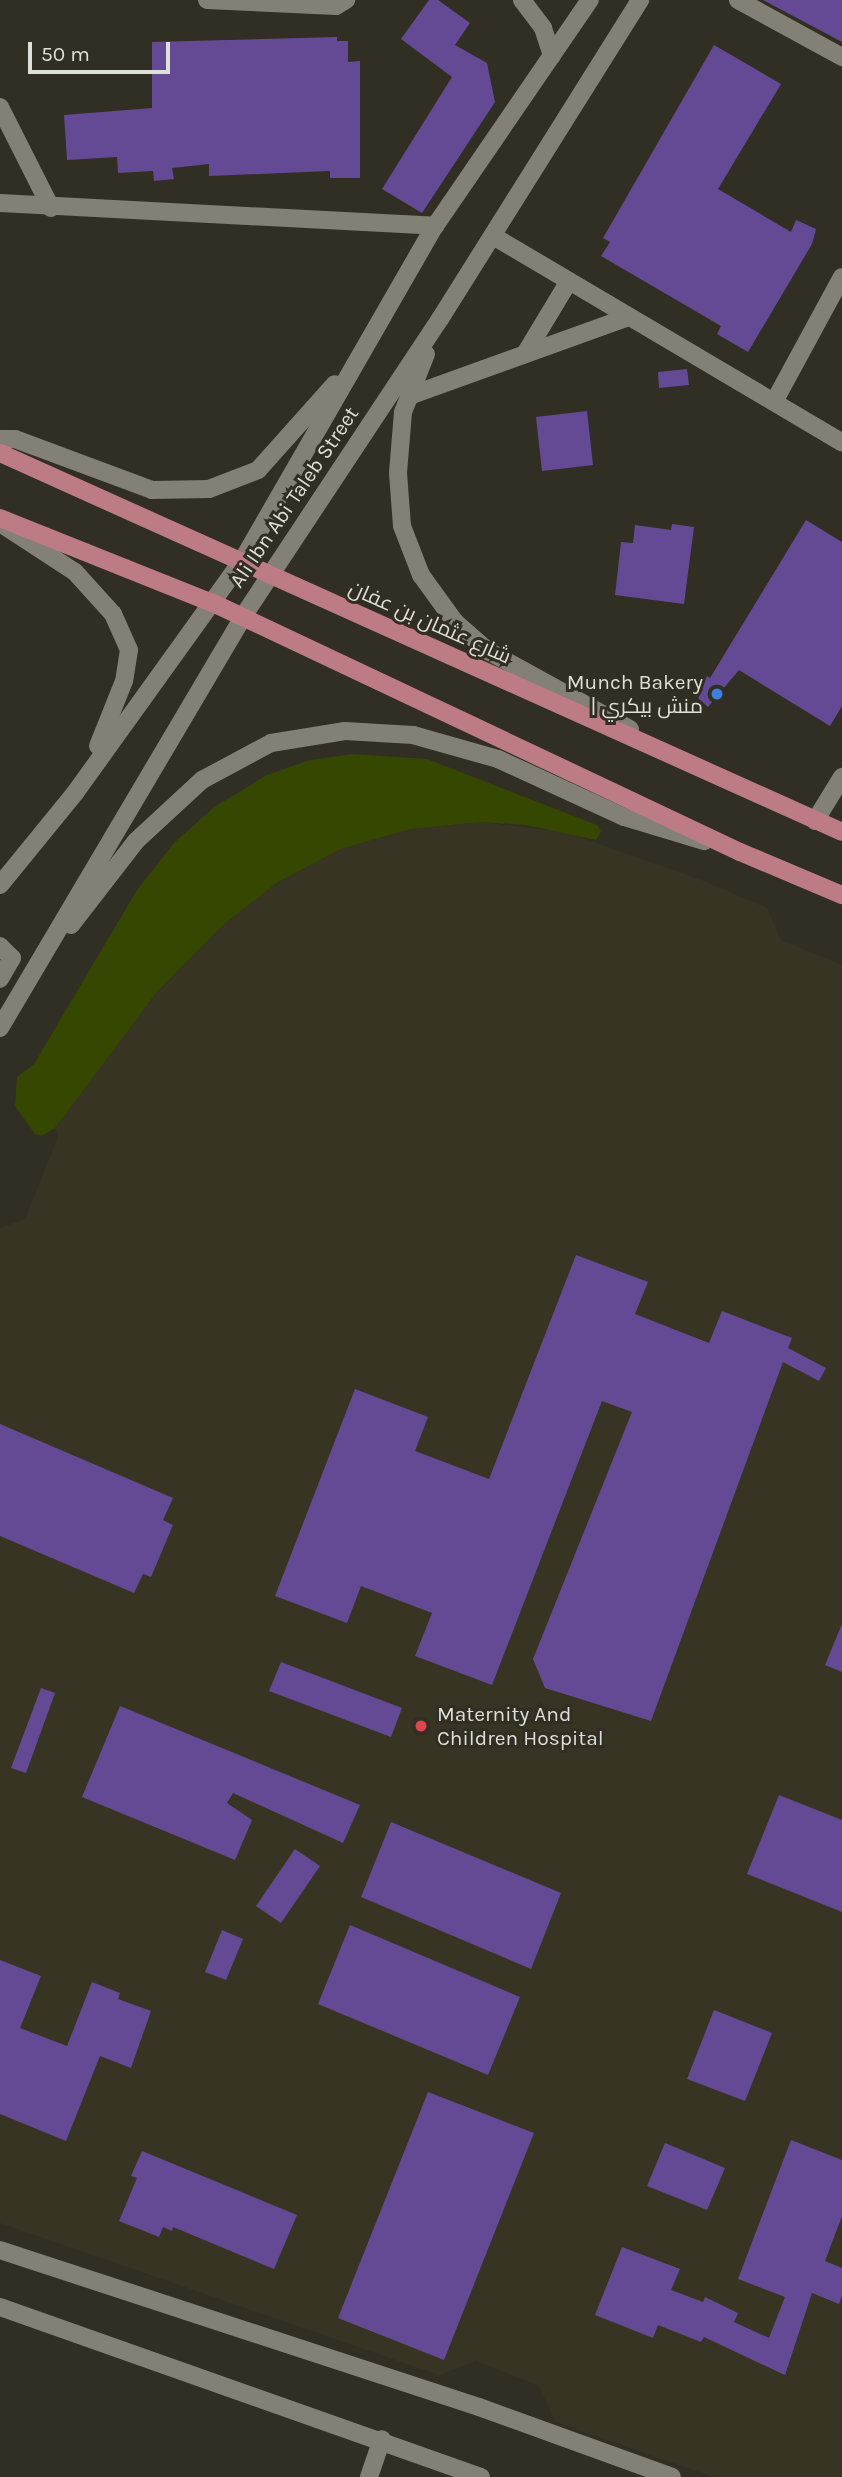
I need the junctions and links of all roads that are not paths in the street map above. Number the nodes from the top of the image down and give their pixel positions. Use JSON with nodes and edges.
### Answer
{"nodes":[{"id":1,"x":208,"y":0,"type":"edge"},
{"id":2,"x":218,"y":0,"type":"edge"},
{"id":3,"x":346,"y":0,"type":"edge"},
{"id":4,"x":522,"y":0,"type":"edge"},
{"id":5,"x":590,"y":0,"type":"edge"},
{"id":6,"x":640,"y":0,"type":"edge"},
{"id":7,"x":738,"y":0,"type":"edge"},
{"id":8,"x":552,"y":56,"type":"junction"},
{"id":9,"x":842,"y":57,"type":"edge"},
{"id":10,"x":0,"y":107,"type":"edge"},
{"id":11,"x":0,"y":203,"type":"edge"},
{"id":12,"x":51,"y":208,"type":"junction"},
{"id":13,"x":435,"y":226,"type":"junction"},
{"id":14,"x":493,"y":236,"type":"junction"},
{"id":15,"x":842,"y":277,"type":"edge"},
{"id":16,"x":569,"y":281,"type":"junction"},
{"id":17,"x":629,"y":317,"type":"junction"},
{"id":18,"x":440,"y":319,"type":"junction"},
{"id":19,"x":372,"y":338,"type":"junction"},
{"id":20,"x":525,"y":354,"type":"junction"},
{"id":21,"x":410,"y":396,"type":"junction"},
{"id":22,"x":774,"y":402,"type":"junction"},
{"id":23,"x":0,"y":439,"type":"edge"},
{"id":24,"x":842,"y":442,"type":"edge"},
{"id":25,"x":0,"y":453,"type":"edge"},
{"id":26,"x":0,"y":521,"type":"edge"},
{"id":27,"x":242,"y":561,"type":"junction"},
{"id":28,"x":270,"y":574,"type":"junction"},
{"id":29,"x":213,"y":603,"type":"junction"},
{"id":30,"x":242,"y":618,"type":"junction"},
{"id":31,"x":842,"y":777,"type":"edge"},
{"id":32,"x":75,"y":793,"type":"junction"},
{"id":33,"x":815,"y":821,"type":"junction"},
{"id":34,"x":842,"y":832,"type":"edge"},
{"id":35,"x":740,"y":852,"type":"junction"},
{"id":36,"x":0,"y":884,"type":"edge"},
{"id":37,"x":842,"y":895,"type":"edge"},
{"id":38,"x":0,"y":946,"type":"edge"},
{"id":39,"x":0,"y":979,"type":"edge"},
{"id":40,"x":27,"y":980,"type":"junction"},
{"id":41,"x":0,"y":1028,"type":"edge"},
{"id":42,"x":0,"y":2250,"type":"edge"},
{"id":43,"x":0,"y":2306,"type":"edge"},
{"id":44,"x":382,"y":2439,"type":"junction"},
{"id":45,"x":369,"y":2477,"type":"edge"},
{"id":46,"x":481,"y":2477,"type":"edge"},
{"id":47,"x":672,"y":2477,"type":"edge"}],
"edges":[{"from":1,"to":2,"type":"street"},
{"from":2,"to":3,"type":"street"},
{"from":4,"to":8,"type":"street"},
{"from":5,"to":8,"type":"street"},
{"from":6,"to":14,"type":"street","name":"Ali Ibn Abi Taleb Street"},
{"from":7,"to":9,"type":"street"},
{"from":8,"to":13,"type":"street"},
{"from":10,"to":12,"type":"street"},
{"from":11,"to":12,"type":"street"},
{"from":12,"to":13,"type":"street"},
{"from":13,"to":19,"type":"street"},
{"from":14,"to":16,"type":"street"},
{"from":14,"to":18,"type":"street","name":"Ali Ibn Abi Taleb Street"},
{"from":15,"to":22,"type":"street"},
{"from":16,"to":17,"type":"street"},
{"from":16,"to":20,"type":"street"},
{"from":17,"to":20,"type":"street"},
{"from":17,"to":22,"type":"street"},
{"from":18,"to":21,"type":"street"},
{"from":18,"to":28,"type":"street","name":"Ali Ibn Abi Taleb Street"},
{"from":19,"to":23,"type":"street"},
{"from":19,"to":27,"type":"street"},
{"from":20,"to":21,"type":"street"},
{"from":21,"to":33,"type":"street"},
{"from":22,"to":24,"type":"street"},
{"from":25,"to":27,"type":"main road","name":"شارع عثمان بن عفان"},
{"from":26,"to":29,"type":"main road"},
{"from":26,"to":32,"type":"street"},
{"from":27,"to":28,"type":"main road","name":"شارع عثمان بن عفان"},
{"from":27,"to":29,"type":"street"},
{"from":28,"to":30,"type":"street","name":"Ali Ibn Abi Taleb Street"},
{"from":28,"to":33,"type":"main road","name":"شارع عثمان بن عفان"},
{"from":29,"to":30,"type":"main road"},
{"from":29,"to":32,"type":"street"},
{"from":30,"to":35,"type":"main road"},
{"from":30,"to":40,"type":"street","name":"Ali Ibn Abi Taleb Street"},
{"from":31,"to":33,"type":"street"},
{"from":32,"to":36,"type":"street"},
{"from":33,"to":34,"type":"main road","name":"شارع عثمان بن عفان"},
{"from":35,"to":37,"type":"main road"},
{"from":35,"to":40,"type":"street"},
{"from":38,"to":39,"type":"street"},
{"from":40,"to":41,"type":"street","name":"Ali Ibn Abi Taleb Street"},
{"from":42,"to":47,"type":"street"},
{"from":43,"to":44,"type":"street"},
{"from":44,"to":45,"type":"street"},
{"from":44,"to":46,"type":"street"}]}
